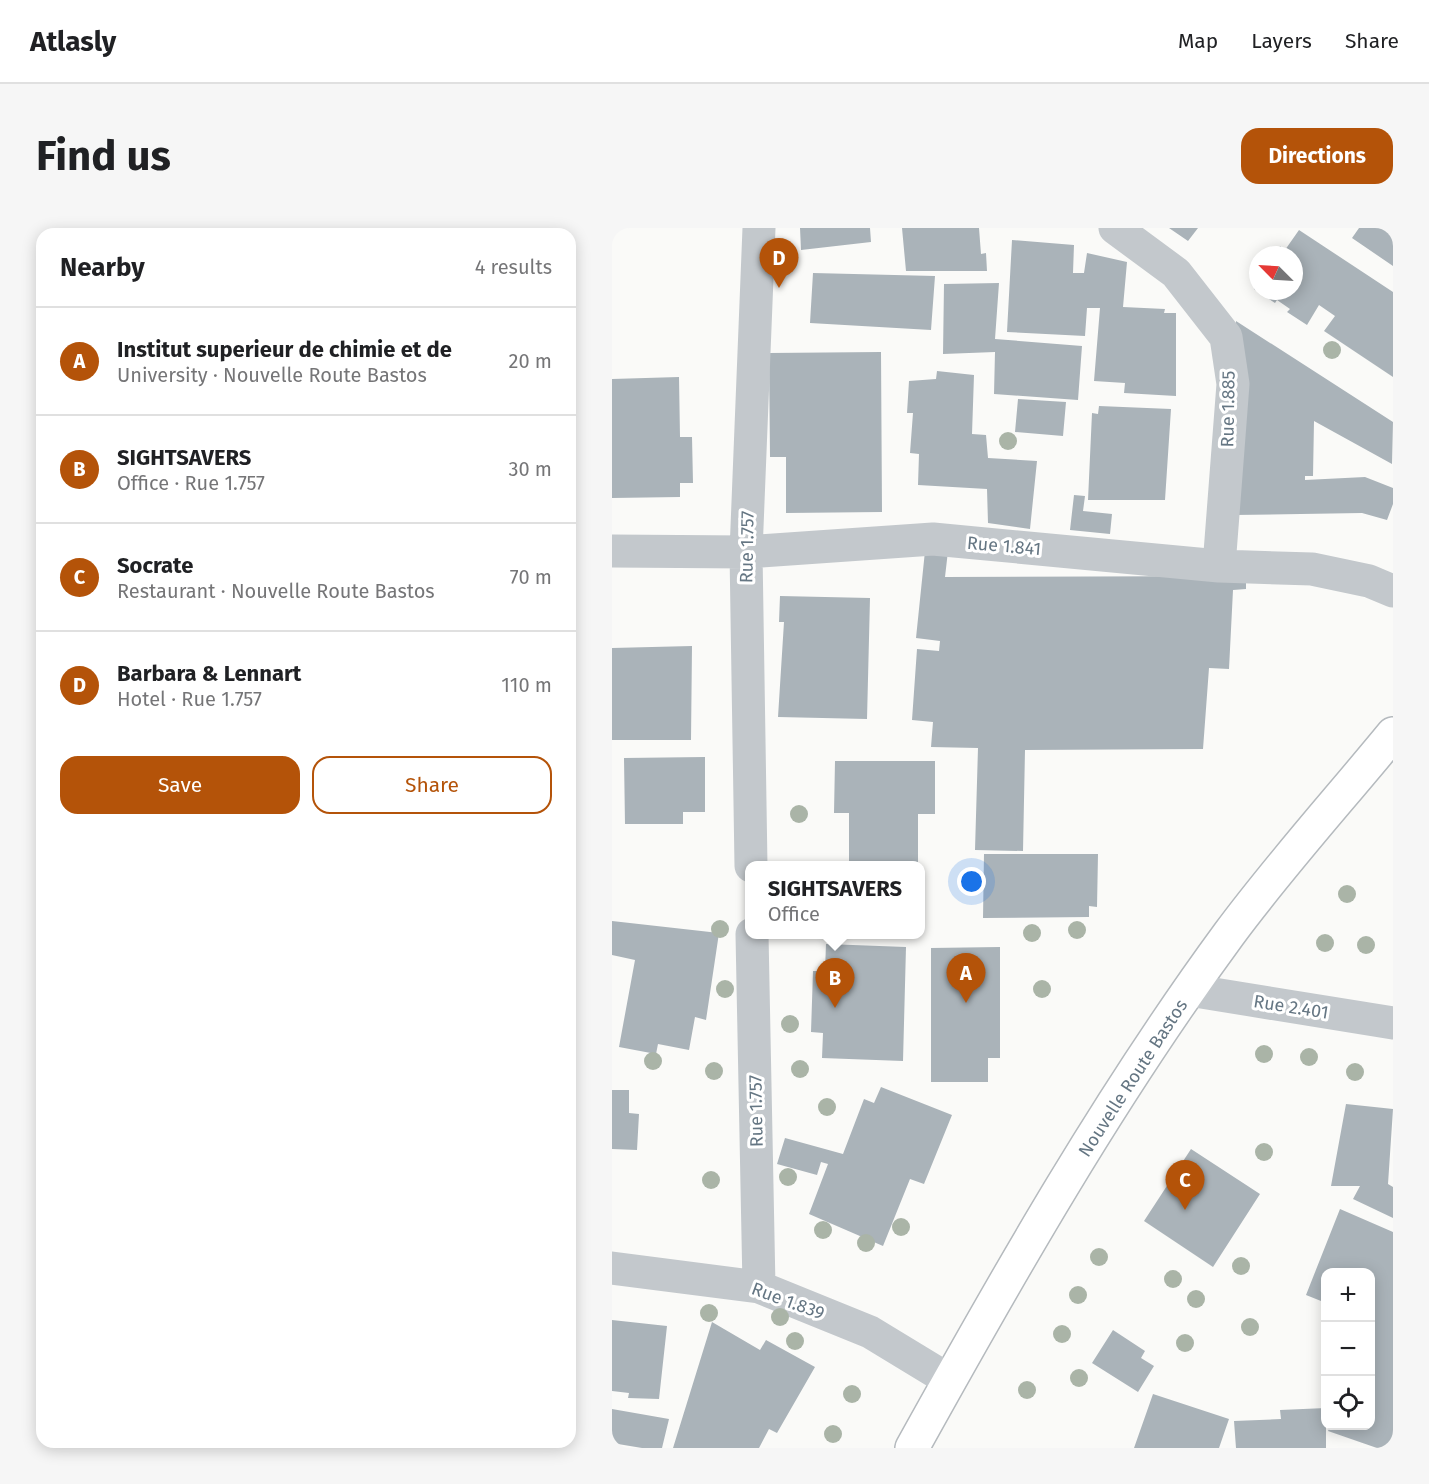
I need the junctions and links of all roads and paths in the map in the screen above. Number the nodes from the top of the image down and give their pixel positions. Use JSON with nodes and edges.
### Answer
{"nodes":[{"id":1,"x":759,"y":228,"type":"edge"},
{"id":2,"x":1116,"y":228,"type":"edge"},
{"id":3,"x":612,"y":551,"type":"edge"},
{"id":4,"x":746,"y":552,"type":"junction"},
{"id":5,"x":1219,"y":566,"type":"junction"},
{"id":6,"x":1393,"y":591,"type":"edge"},
{"id":7,"x":1393,"y":734,"type":"edge"},
{"id":8,"x":751,"y":861,"type":"edge"},
{"id":9,"x":752,"y":939,"type":"edge"},
{"id":10,"x":1189,"y":990,"type":"junction"},
{"id":11,"x":1393,"y":1023,"type":"edge"},
{"id":12,"x":612,"y":1268,"type":"edge"},
{"id":13,"x":759,"y":1287,"type":"junction"},
{"id":14,"x":949,"y":1380,"type":"junction"},
{"id":15,"x":912,"y":1448,"type":"edge"}],
"edges":[{"from":1,"to":4,"type":"street","name":"Rue 1.757"},
{"from":2,"to":5,"type":"street","name":"Rue 1.885"},
{"from":3,"to":4,"type":"street","name":"Rue 1.841"},
{"from":4,"to":5,"type":"street","name":"Rue 1.841"},
{"from":4,"to":8,"type":"street","name":"Rue 1.757"},
{"from":5,"to":6,"type":"street","name":"Rue 1.841"},
{"from":7,"to":10,"type":"main road","name":"Nouvelle Route Bastos"},
{"from":9,"to":13,"type":"street","name":"Rue 1.757"},
{"from":10,"to":11,"type":"street","name":"Rue 2.401"},
{"from":10,"to":14,"type":"main road","name":"Nouvelle Route Bastos"},
{"from":12,"to":13,"type":"street","name":"Rue 1.839"},
{"from":13,"to":14,"type":"street","name":"Rue 1.839"},
{"from":14,"to":15,"type":"main road","name":"Nouvelle Route Bastos"}]}
